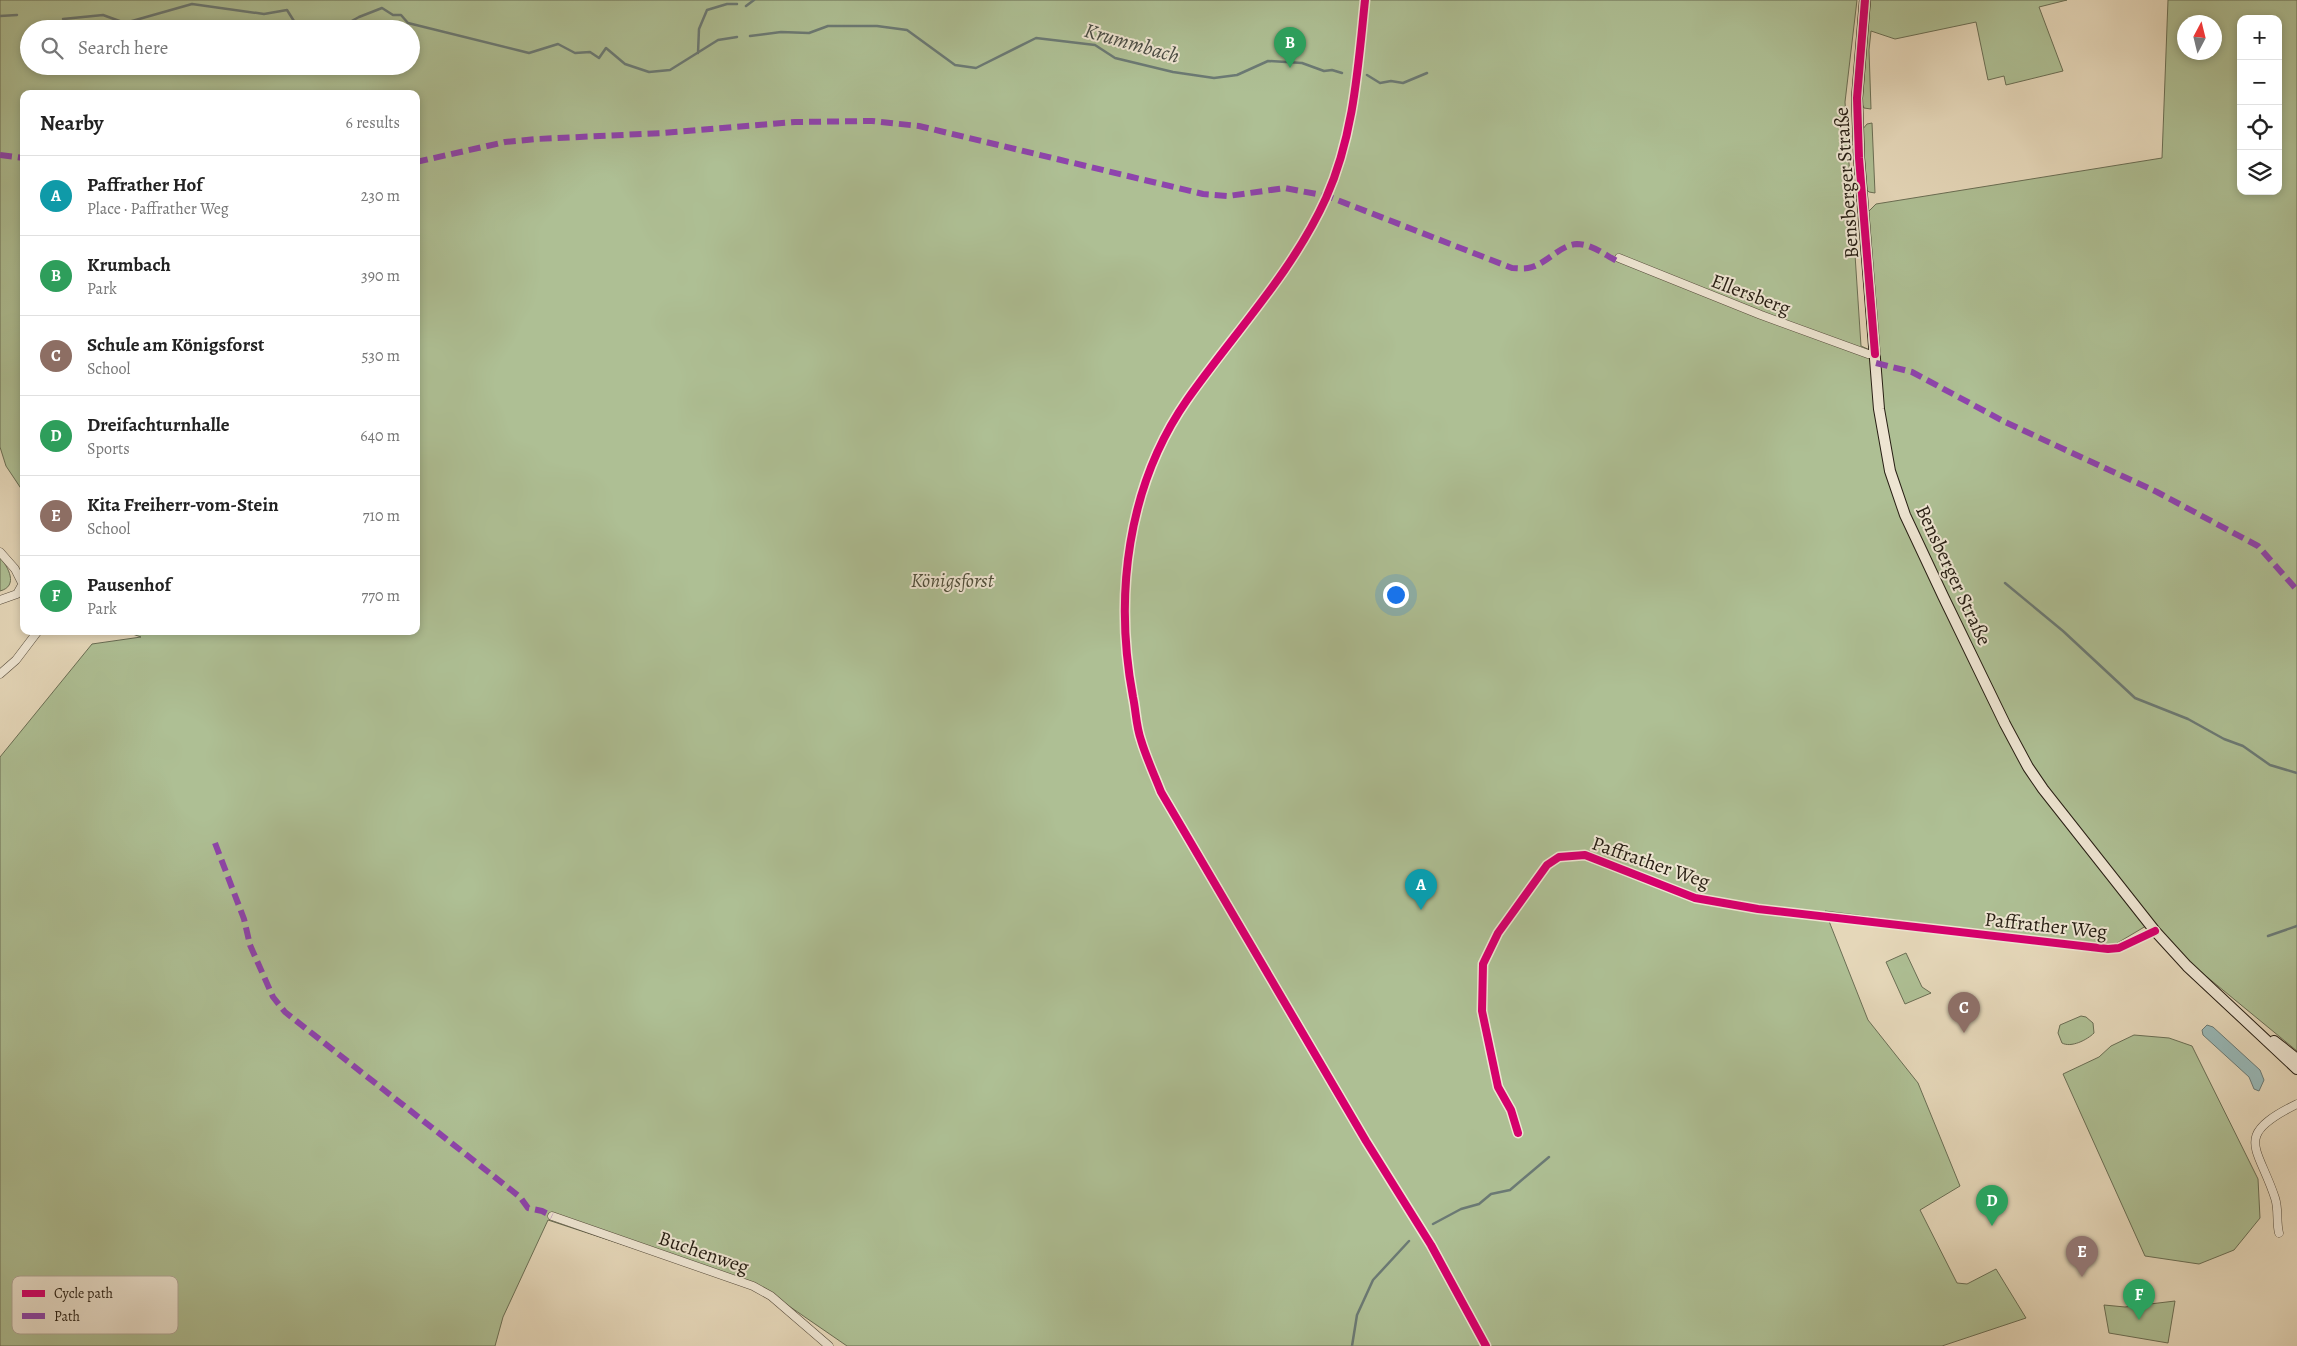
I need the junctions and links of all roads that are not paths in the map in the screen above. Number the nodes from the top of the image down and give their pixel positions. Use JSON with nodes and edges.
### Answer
{"nodes":[{"id":1,"x":1865,"y":0,"type":"edge"},
{"id":2,"x":1619,"y":258,"type":"dead end"},
{"id":3,"x":1874,"y":354,"type":"junction"},
{"id":4,"x":0,"y":552,"type":"edge"},
{"id":5,"x":20,"y":580,"type":"edge"},
{"id":6,"x":20,"y":590,"type":"edge"},
{"id":7,"x":0,"y":599,"type":"edge"},
{"id":8,"x":35,"y":635,"type":"edge"},
{"id":9,"x":0,"y":674,"type":"edge"},
{"id":10,"x":2155,"y":931,"type":"junction"},
{"id":11,"x":2242,"y":1017,"type":"junction"},
{"id":12,"x":2297,"y":1059,"type":"edge"},
{"id":13,"x":2297,"y":1069,"type":"edge"},
{"id":14,"x":2297,"y":1104,"type":"edge"},
{"id":15,"x":1518,"y":1133,"type":"dead end"},
{"id":16,"x":552,"y":1216,"type":"dead end"},
{"id":17,"x":2278,"y":1233,"type":"dead end"},
{"id":18,"x":829,"y":1346,"type":"edge"}],
"edges":[{"from":1,"to":3,"type":"main road","name":"Bensberger Straße"},
{"from":2,"to":3,"type":"street","name":"Ellersberg"},
{"from":3,"to":10,"type":"main road","name":"Bensberger Straße"},
{"from":4,"to":5,"type":"street"},
{"from":6,"to":7,"type":"street"},
{"from":8,"to":9,"type":"street"},
{"from":10,"to":11,"type":"main road","name":"Bensberger Straße"},
{"from":10,"to":15,"type":"street","name":"Paffrather Weg"},
{"from":11,"to":12,"type":"main road"},
{"from":11,"to":13,"type":"main road"},
{"from":14,"to":17,"type":"street"},
{"from":16,"to":18,"type":"street","name":"Buchenweg"}]}
